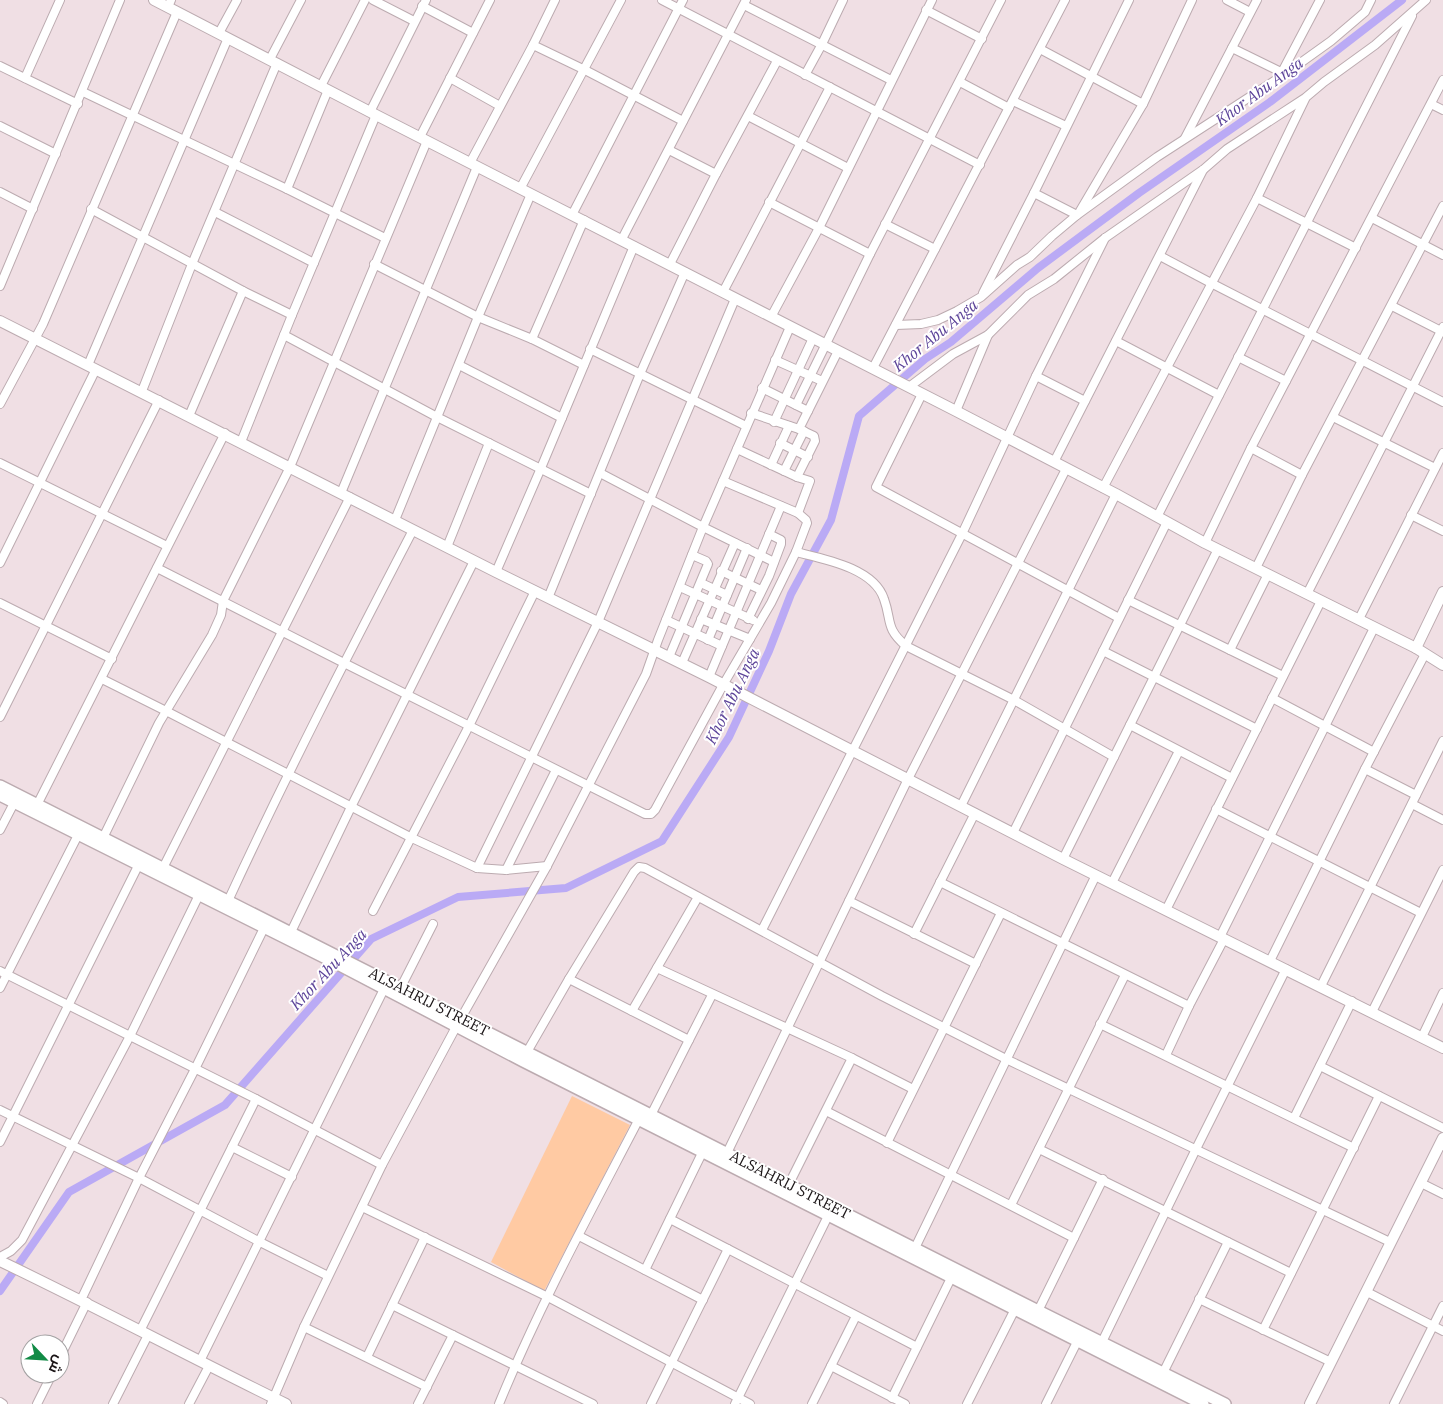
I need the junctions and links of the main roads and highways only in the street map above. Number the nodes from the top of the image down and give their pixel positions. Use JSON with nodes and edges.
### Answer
{"nodes":[{"id":1,"x":0,"y":786,"type":"edge"},
{"id":2,"x":0,"y":796,"type":"edge"},
{"id":3,"x":339,"y":961,"type":"junction"},
{"id":4,"x":353,"y":968,"type":"junction"},
{"id":5,"x":459,"y":1022,"type":"junction"},
{"id":6,"x":1206,"y":1401,"type":"edge"},
{"id":7,"x":1226,"y":1404,"type":"edge"}],
"edges":[{"from":1,"to":3,"type":"main road"},
{"from":2,"to":3,"type":"main road"},
{"from":3,"to":4,"type":"main road"},
{"from":4,"to":5,"type":"main road","name":"ALSAHRIJ STREET"},
{"from":4,"to":5,"type":"main road","name":"ALSAHRIJ STREET"},
{"from":5,"to":6,"type":"main road","name":"ALSAHRIJ STREET"},
{"from":5,"to":6,"type":"main road","name":"ALSAHRIJ STREET"},
{"from":6,"to":7,"type":"main road","name":"ALSAHRIJ STREET"}]}
